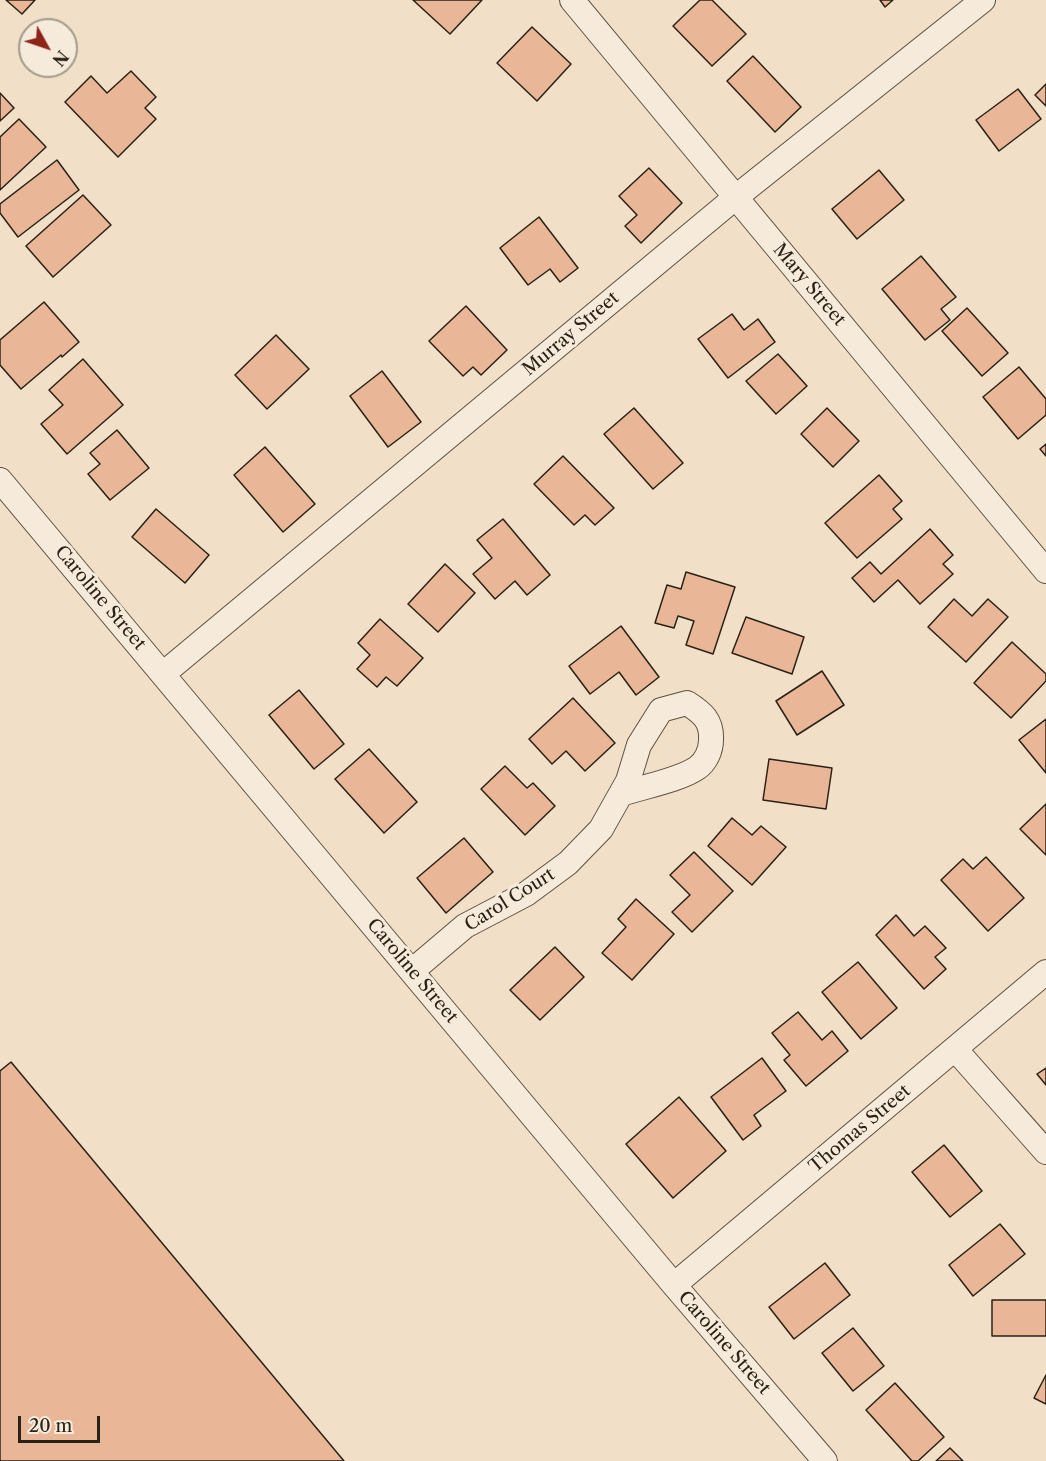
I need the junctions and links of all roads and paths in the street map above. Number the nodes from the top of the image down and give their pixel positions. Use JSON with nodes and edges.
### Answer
{"nodes":[{"id":1,"x":572,"y":0,"type":"edge"},
{"id":2,"x":983,"y":0,"type":"edge"},
{"id":3,"x":736,"y":197,"type":"junction"},
{"id":4,"x":0,"y":480,"type":"edge"},
{"id":5,"x":1046,"y":571,"type":"edge"},
{"id":6,"x":163,"y":674,"type":"junction"},
{"id":7,"x":621,"y":794,"type":"dead end"},
{"id":8,"x":412,"y":971,"type":"junction"},
{"id":9,"x":1046,"y":972,"type":"edge"},
{"id":10,"x":955,"y":1049,"type":"junction"},
{"id":11,"x":1046,"y":1152,"type":"edge"},
{"id":12,"x":674,"y":1285,"type":"junction"},
{"id":13,"x":825,"y":1461,"type":"edge"}],
"edges":[{"from":1,"to":3,"type":"street","name":"Mary Street"},
{"from":2,"to":3,"type":"street","name":"Murray Street"},
{"from":3,"to":5,"type":"street","name":"Mary Street"},
{"from":3,"to":6,"type":"street","name":"Murray Street"},
{"from":4,"to":6,"type":"street","name":"Caroline Street"},
{"from":6,"to":8,"type":"street","name":"Caroline Street"},
{"from":7,"to":8,"type":"street","name":"Carol Court"},
{"from":8,"to":12,"type":"street","name":"Caroline Street"},
{"from":9,"to":10,"type":"street","name":"Thomas Street"},
{"from":10,"to":11,"type":"street"},
{"from":10,"to":12,"type":"street","name":"Thomas Street"},
{"from":12,"to":13,"type":"street","name":"Caroline Street"}]}
